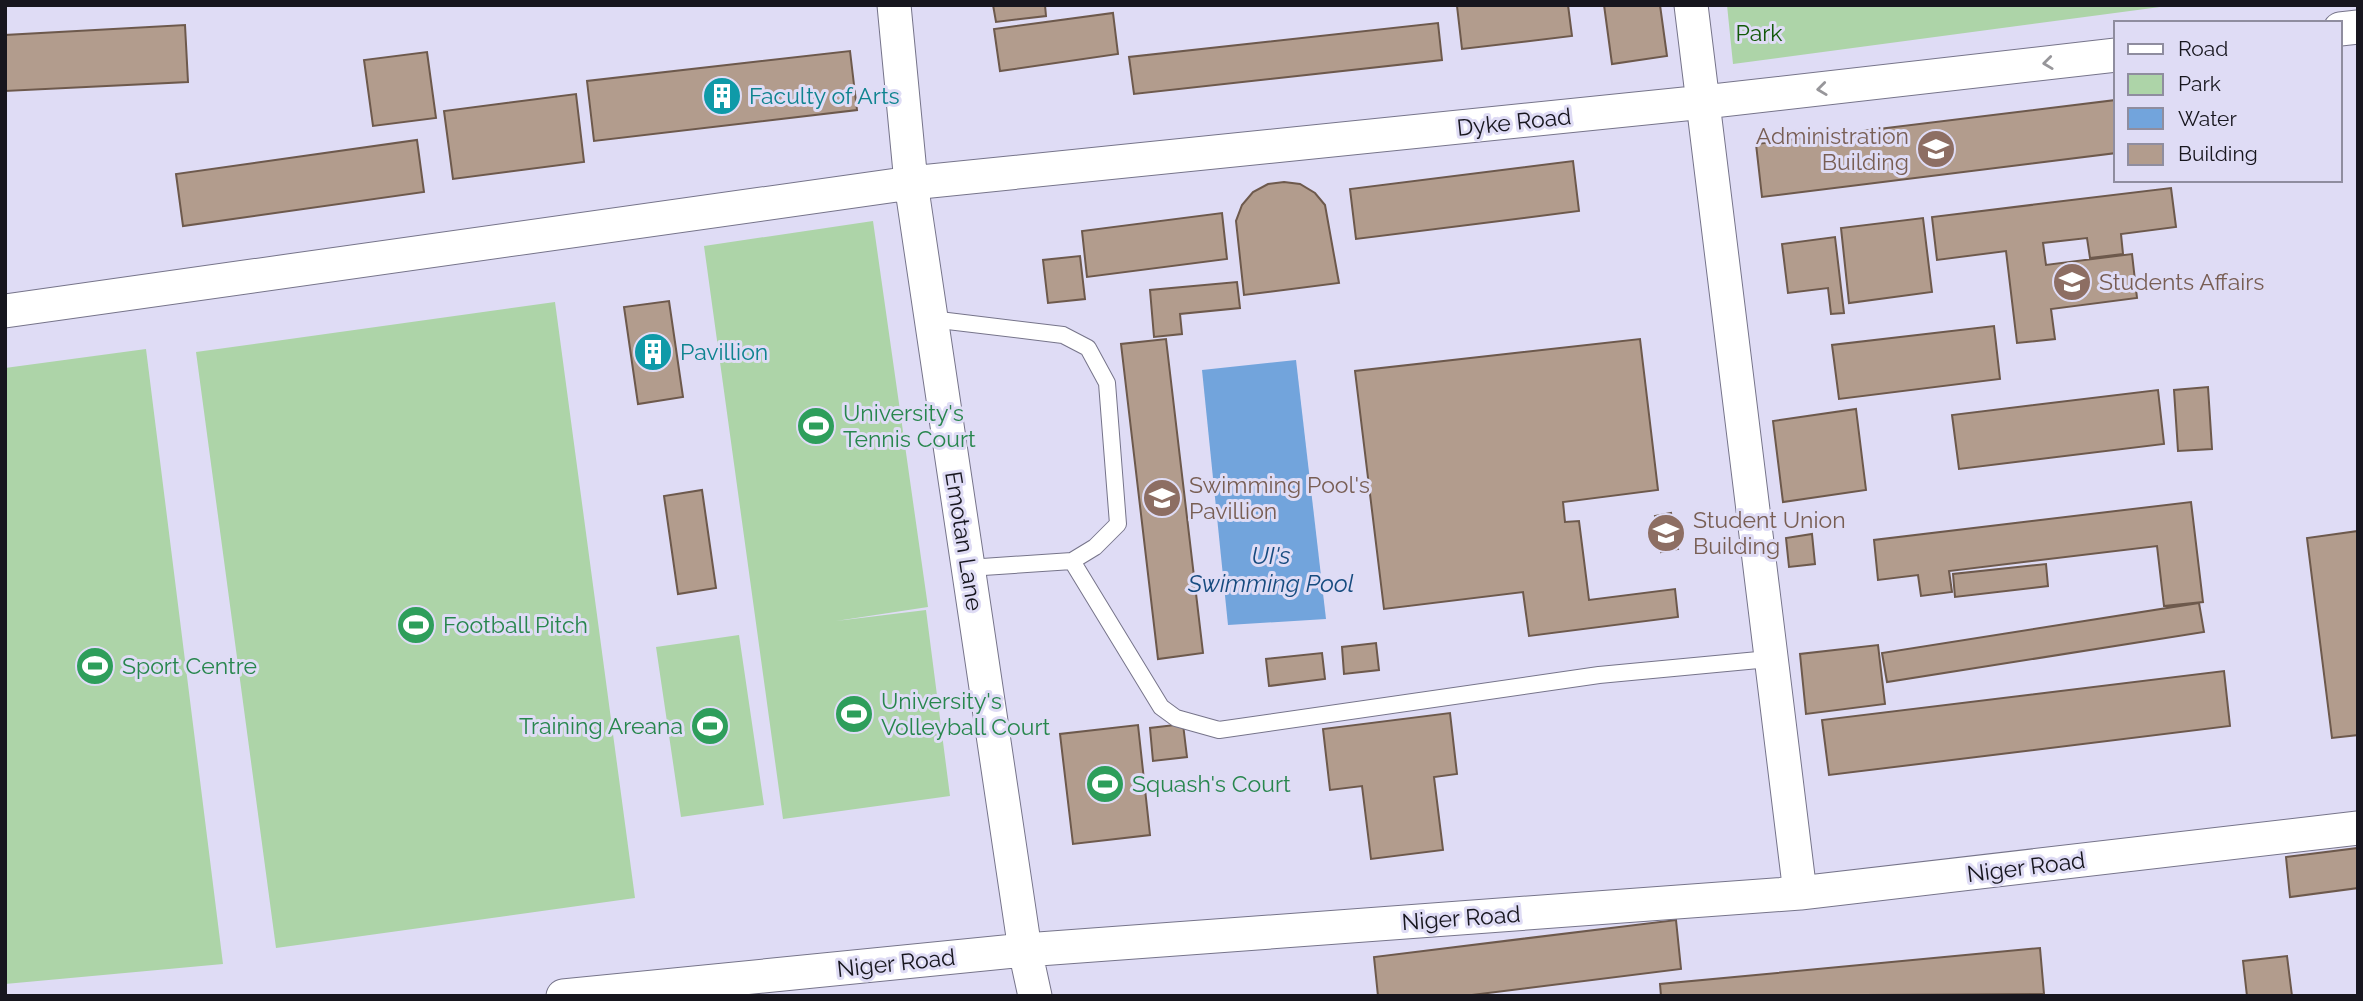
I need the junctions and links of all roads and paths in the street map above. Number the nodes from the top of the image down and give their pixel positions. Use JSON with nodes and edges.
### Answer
{"nodes":[{"id":1,"x":894,"y":5,"type":"edge"},
{"id":2,"x":1691,"y":5,"type":"edge"},
{"id":3,"x":2114,"y":55,"type":"edge"},
{"id":4,"x":1704,"y":102,"type":"junction"},
{"id":5,"x":911,"y":183,"type":"junction"},
{"id":6,"x":5,"y":297,"type":"edge"},
{"id":7,"x":66,"y":302,"type":"junction"},
{"id":8,"x":5,"y":311,"type":"edge"},
{"id":9,"x":931,"y":319,"type":"junction"},
{"id":10,"x":1072,"y":561,"type":"junction"},
{"id":11,"x":968,"y":568,"type":"junction"},
{"id":12,"x":1769,"y":659,"type":"junction"},
{"id":13,"x":2358,"y":828,"type":"edge"},
{"id":14,"x":1800,"y":893,"type":"junction"},
{"id":15,"x":1025,"y":950,"type":"junction"},
{"id":16,"x":563,"y":996,"type":"edge"},
{"id":17,"x":1035,"y":996,"type":"edge"}],
"edges":[{"from":1,"to":5,"type":"street","name":"Emotan Lane"},
{"from":2,"to":4,"type":"street"},
{"from":3,"to":4,"type":"street","name":"Dyke Road","one_way":true},
{"from":4,"to":5,"type":"street","name":"Dyke Road"},
{"from":4,"to":12,"type":"street"},
{"from":5,"to":7,"type":"street","name":"Dyke Road"},
{"from":5,"to":9,"type":"street","name":"Emotan Lane"},
{"from":6,"to":7,"type":"street"},
{"from":7,"to":8,"type":"street"},
{"from":9,"to":10,"type":"lane"},
{"from":9,"to":11,"type":"street","name":"Emotan Lane"},
{"from":10,"to":11,"type":"lane"},
{"from":10,"to":12,"type":"lane"},
{"from":11,"to":15,"type":"street","name":"Emotan Lane"},
{"from":12,"to":14,"type":"street"},
{"from":13,"to":14,"type":"street","name":"Niger Road"},
{"from":14,"to":15,"type":"street","name":"Niger Road"},
{"from":15,"to":16,"type":"street","name":"Niger Road"},
{"from":15,"to":17,"type":"street","name":"Emotan Lane"}]}
